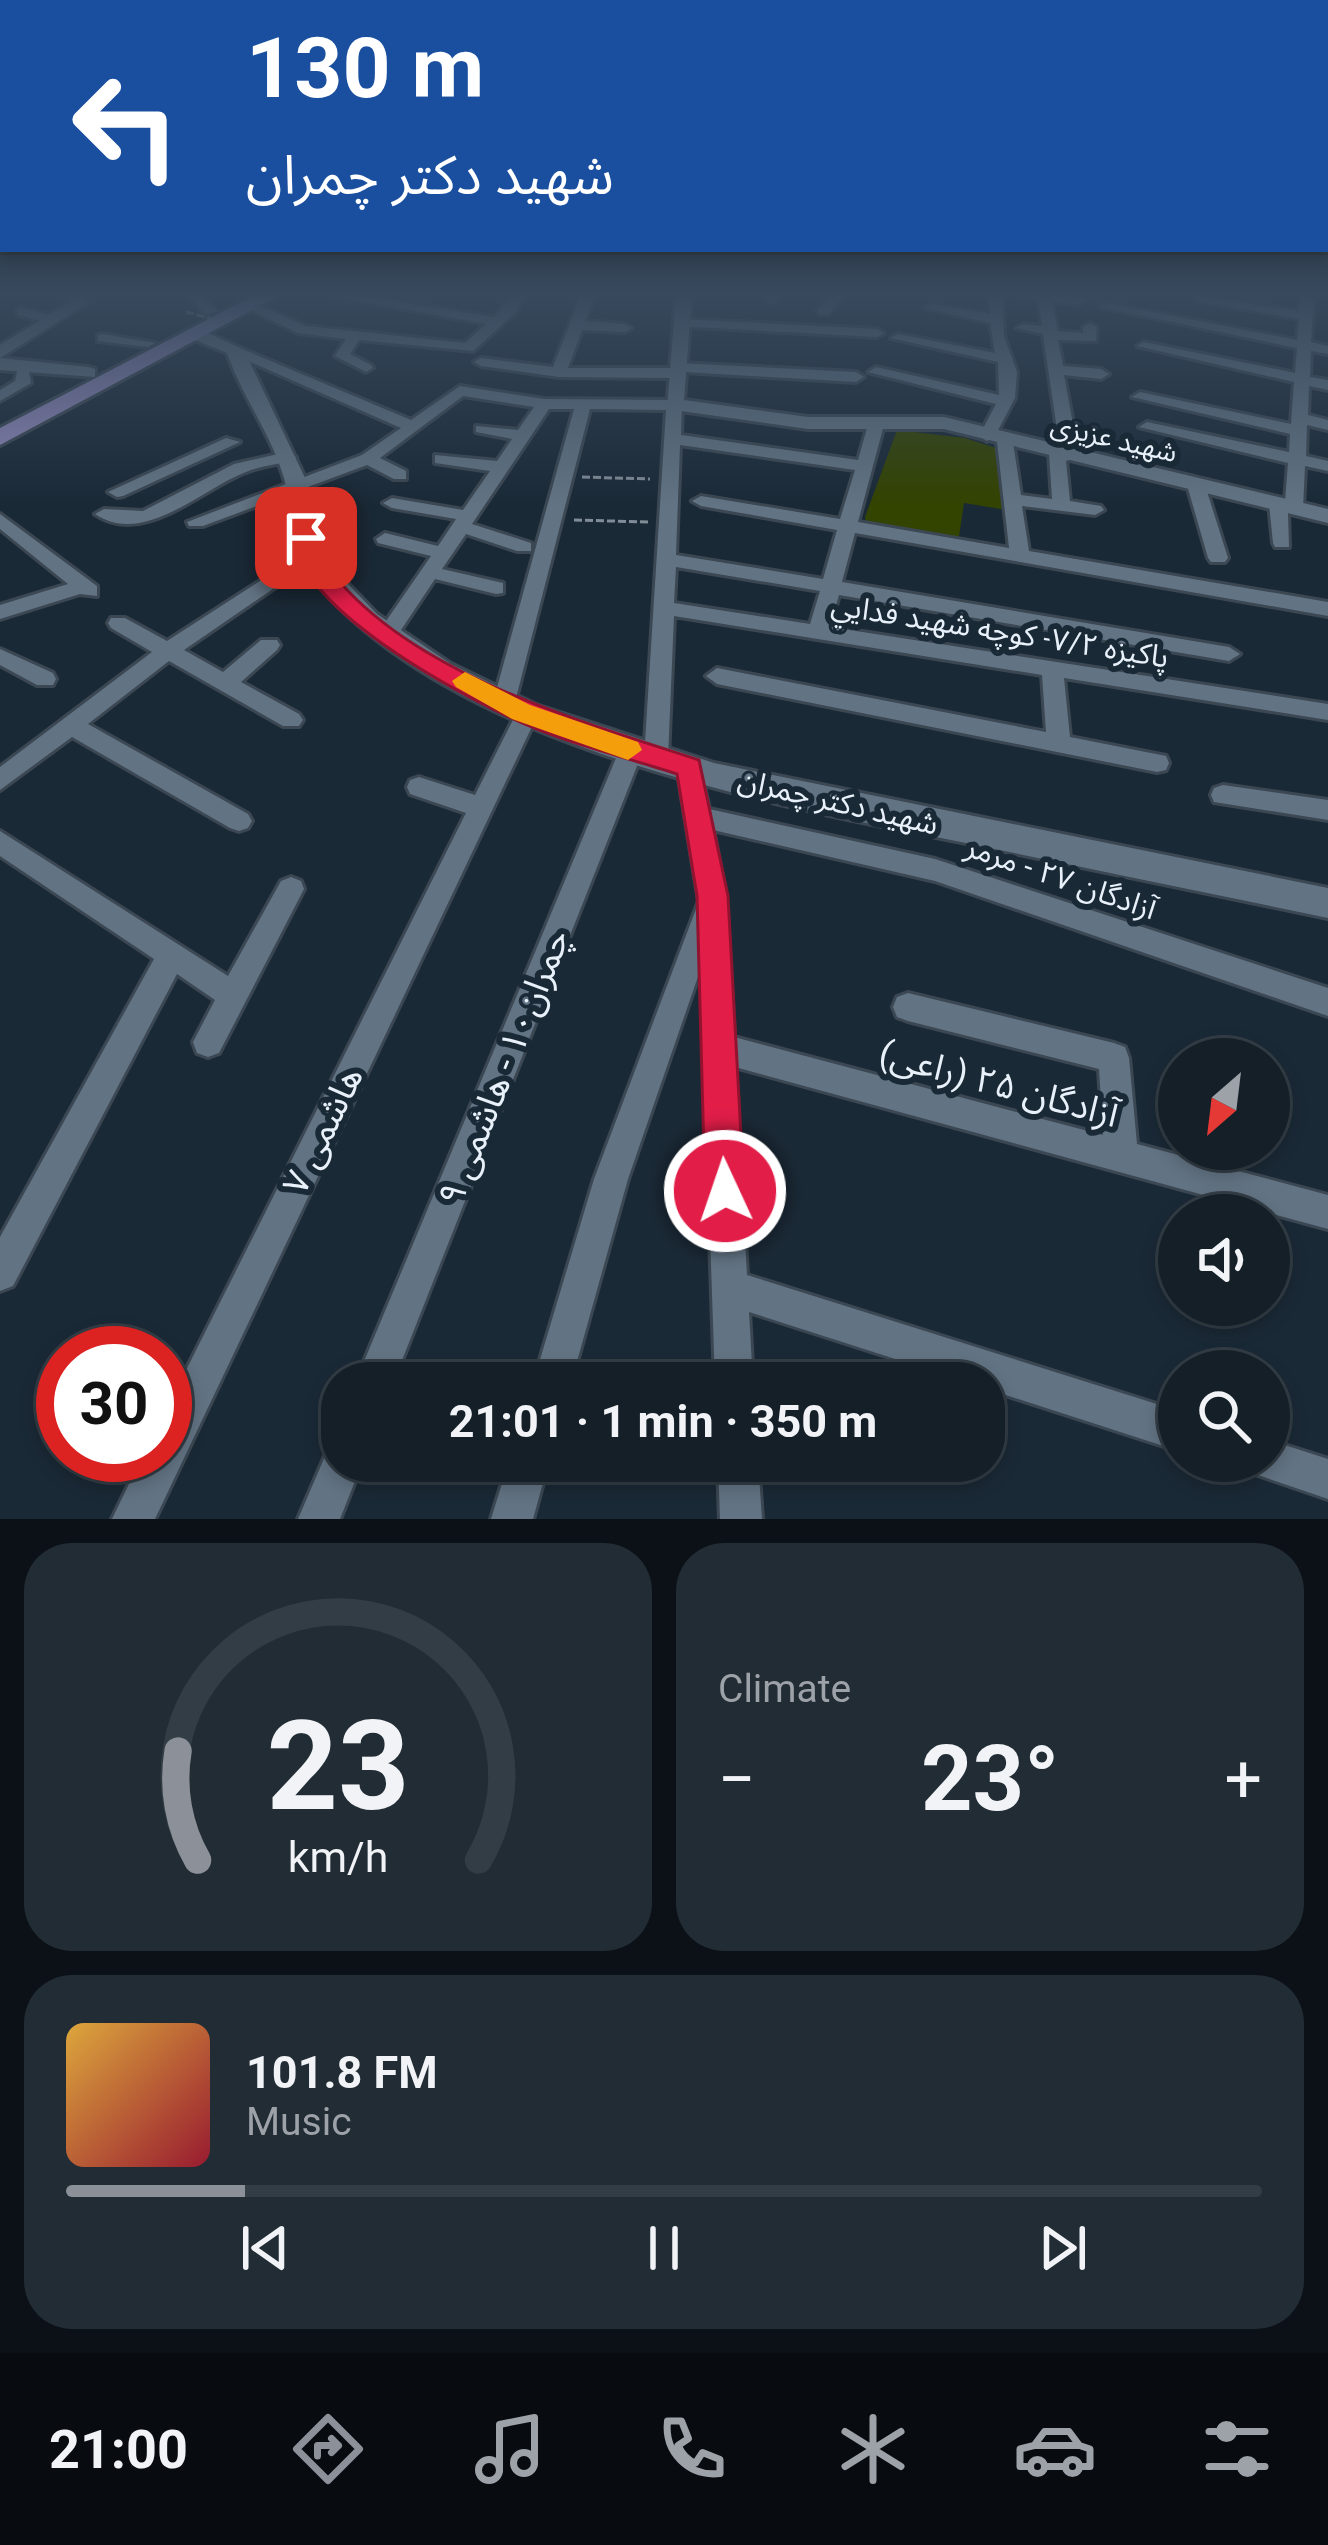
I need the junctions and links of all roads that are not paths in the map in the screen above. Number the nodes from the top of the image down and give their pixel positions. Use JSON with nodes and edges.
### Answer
{"nodes":[{"id":1,"x":19,"y":366,"type":"edge"},
{"id":2,"x":102,"y":366,"type":"edge"},
{"id":3,"x":128,"y":366,"type":"edge"},
{"id":4,"x":237,"y":366,"type":"edge"},
{"id":5,"x":295,"y":366,"type":"edge"},
{"id":6,"x":362,"y":366,"type":"edge"},
{"id":7,"x":582,"y":366,"type":"edge"},
{"id":8,"x":677,"y":366,"type":"edge"},
{"id":9,"x":1007,"y":366,"type":"edge"},
{"id":10,"x":1057,"y":366,"type":"edge"},
{"id":11,"x":1236,"y":366,"type":"edge"},
{"id":12,"x":1303,"y":366,"type":"edge"},
{"id":13,"x":366,"y":368,"type":"dead end"},
{"id":14,"x":23,"y":369,"type":"junction"},
{"id":15,"x":677,"y":370,"type":"junction"},
{"id":16,"x":1058,"y":370,"type":"junction"},
{"id":17,"x":876,"y":372,"type":"dead end"},
{"id":18,"x":88,"y":373,"type":"junction"},
{"id":19,"x":1101,"y":374,"type":"dead end"},
{"id":20,"x":856,"y":377,"type":"dead end"},
{"id":21,"x":1302,"y":380,"type":"junction"},
{"id":22,"x":1328,"y":386,"type":"edge"},
{"id":23,"x":1241,"y":394,"type":"dead end"},
{"id":24,"x":0,"y":396,"type":"edge"},
{"id":25,"x":1140,"y":397,"type":"dead end"},
{"id":26,"x":1006,"y":401,"type":"junction"},
{"id":27,"x":544,"y":404,"type":"junction"},
{"id":28,"x":584,"y":404,"type":"junction"},
{"id":29,"x":674,"y":405,"type":"junction"},
{"id":30,"x":0,"y":417,"type":"edge"},
{"id":31,"x":1237,"y":418,"type":"junction"},
{"id":32,"x":877,"y":421,"type":"junction"},
{"id":33,"x":1299,"y":424,"type":"junction"},
{"id":34,"x":1328,"y":425,"type":"edge"},
{"id":35,"x":413,"y":427,"type":"junction"},
{"id":36,"x":1147,"y":427,"type":"dead end"},
{"id":37,"x":482,"y":429,"type":"dead end"},
{"id":38,"x":0,"y":438,"type":"edge"},
{"id":39,"x":672,"y":439,"type":"junction"},
{"id":40,"x":996,"y":439,"type":"junction"},
{"id":41,"x":232,"y":442,"type":"dead end"},
{"id":42,"x":518,"y":442,"type":"junction"},
{"id":43,"x":542,"y":452,"type":"dead end"},
{"id":44,"x":1063,"y":455,"type":"junction"},
{"id":45,"x":287,"y":457,"type":"junction"},
{"id":46,"x":1297,"y":458,"type":"junction"},
{"id":47,"x":368,"y":459,"type":"junction"},
{"id":48,"x":441,"y":459,"type":"dead end"},
{"id":49,"x":192,"y":461,"type":"junction"},
{"id":50,"x":865,"y":466,"type":"junction"},
{"id":51,"x":1328,"y":466,"type":"edge"},
{"id":52,"x":498,"y":472,"type":"junction"},
{"id":53,"x":400,"y":475,"type":"dead end"},
{"id":54,"x":222,"y":477,"type":"junction"},
{"id":55,"x":526,"y":479,"type":"dead end"},
{"id":56,"x":1196,"y":485,"type":"junction"},
{"id":57,"x":298,"y":487,"type":"junction"},
{"id":58,"x":117,"y":492,"type":"dead end"},
{"id":59,"x":1011,"y":499,"type":"junction"},
{"id":60,"x":701,"y":501,"type":"dead end"},
{"id":61,"x":392,"y":503,"type":"dead end"},
{"id":62,"x":1061,"y":505,"type":"junction"},
{"id":63,"x":1286,"y":506,"type":"junction"},
{"id":64,"x":1095,"y":510,"type":"dead end"},
{"id":65,"x":104,"y":514,"type":"dead end"},
{"id":66,"x":1328,"y":516,"type":"edge"},
{"id":67,"x":0,"y":520,"type":"edge"},
{"id":68,"x":465,"y":521,"type":"junction"},
{"id":69,"x":196,"y":522,"type":"dead end"},
{"id":70,"x":848,"y":526,"type":"junction"},
{"id":71,"x":20,"y":537,"type":"junction"},
{"id":72,"x":385,"y":539,"type":"dead end"},
{"id":73,"x":1282,"y":543,"type":"dead end"},
{"id":74,"x":524,"y":547,"type":"dead end"},
{"id":75,"x":443,"y":554,"type":"junction"},
{"id":76,"x":0,"y":556,"type":"edge"},
{"id":77,"x":308,"y":556,"type":"junction"},
{"id":78,"x":1020,"y":556,"type":"junction"},
{"id":79,"x":1218,"y":558,"type":"dead end"},
{"id":80,"x":666,"y":559,"type":"junction"},
{"id":81,"x":430,"y":572,"type":"junction"},
{"id":82,"x":831,"y":587,"type":"junction"},
{"id":83,"x":496,"y":588,"type":"dead end"},
{"id":84,"x":664,"y":608,"type":"junction"},
{"id":85,"x":1328,"y":609,"type":"edge"},
{"id":86,"x":0,"y":612,"type":"edge"},
{"id":87,"x":118,"y":622,"type":"dead end"},
{"id":88,"x":818,"y":633,"type":"junction"},
{"id":89,"x":386,"y":637,"type":"junction"},
{"id":90,"x":269,"y":645,"type":"dead end"},
{"id":91,"x":170,"y":650,"type":"junction"},
{"id":92,"x":1229,"y":654,"type":"dead end"},
{"id":93,"x":1,"y":657,"type":"edge"},
{"id":94,"x":1052,"y":669,"type":"junction"},
{"id":95,"x":717,"y":676,"type":"dead end"},
{"id":96,"x":46,"y":679,"type":"dead end"},
{"id":97,"x":225,"y":683,"type":"junction"},
{"id":98,"x":515,"y":708,"type":"junction"},
{"id":99,"x":1328,"y":712,"type":"edge"},
{"id":100,"x":291,"y":720,"type":"dead end"},
{"id":101,"x":74,"y":727,"type":"junction"},
{"id":102,"x":1059,"y":744,"type":"junction"},
{"id":103,"x":643,"y":754,"type":"junction"},
{"id":104,"x":1156,"y":763,"type":"dead end"},
{"id":105,"x":689,"y":767,"type":"junction"},
{"id":106,"x":0,"y":780,"type":"edge"},
{"id":107,"x":419,"y":788,"type":"dead end"},
{"id":108,"x":1223,"y":795,"type":"dead end"},
{"id":109,"x":479,"y":807,"type":"junction"},
{"id":110,"x":1328,"y":810,"type":"edge"},
{"id":111,"x":699,"y":817,"type":"junction"},
{"id":112,"x":239,"y":821,"type":"dead end"},
{"id":113,"x":0,"y":842,"type":"edge"},
{"id":114,"x":290,"y":889,"type":"dead end"},
{"id":115,"x":712,"y":896,"type":"junction"},
{"id":116,"x":1328,"y":902,"type":"edge"},
{"id":117,"x":172,"y":955,"type":"junction"},
{"id":118,"x":231,"y":994,"type":"junction"},
{"id":119,"x":1328,"y":1002,"type":"edge"},
{"id":120,"x":908,"y":1007,"type":"dead end"},
{"id":121,"x":208,"y":1042,"type":"dead end"},
{"id":122,"x":718,"y":1048,"type":"junction"},
{"id":123,"x":1120,"y":1156,"type":"junction"},
{"id":124,"x":1328,"y":1212,"type":"edge"},
{"id":125,"x":0,"y":1273,"type":"edge"},
{"id":126,"x":729,"y":1287,"type":"junction"},
{"id":127,"x":383,"y":1362,"type":"edge"},
{"id":128,"x":558,"y":1362,"type":"edge"},
{"id":129,"x":733,"y":1362,"type":"edge"},
{"id":130,"x":192,"y":1398,"type":"edge"},
{"id":131,"x":1158,"y":1424,"type":"edge"},
{"id":132,"x":1290,"y":1466,"type":"edge"},
{"id":133,"x":1328,"y":1478,"type":"edge"},
{"id":134,"x":151,"y":1482,"type":"edge"},
{"id":135,"x":334,"y":1482,"type":"edge"},
{"id":136,"x":523,"y":1482,"type":"edge"},
{"id":137,"x":739,"y":1482,"type":"edge"},
{"id":138,"x":133,"y":1519,"type":"edge"},
{"id":139,"x":319,"y":1519,"type":"edge"},
{"id":140,"x":512,"y":1519,"type":"edge"},
{"id":141,"x":741,"y":1519,"type":"edge"}],
"edges":[{"from":1,"to":14,"type":"street"},
{"from":2,"to":18,"type":"main road"},
{"from":3,"to":38,"type":"main road"},
{"from":4,"to":45,"type":"street"},
{"from":5,"to":35,"type":"street"},
{"from":6,"to":13,"type":"street"},
{"from":7,"to":15,"type":"street"},
{"from":8,"to":15,"type":"street"},
{"from":9,"to":26,"type":"street"},
{"from":10,"to":16,"type":"street"},
{"from":11,"to":21,"type":"street"},
{"from":12,"to":21,"type":"street"},
{"from":14,"to":18,"type":"street"},
{"from":14,"to":24,"type":"street"},
{"from":15,"to":20,"type":"street"},
{"from":15,"to":29,"type":"street"},
{"from":16,"to":19,"type":"street"},
{"from":16,"to":44,"type":"street"},
{"from":17,"to":26,"type":"street"},
{"from":18,"to":30,"type":"main road"},
{"from":21,"to":22,"type":"street"},
{"from":21,"to":33,"type":"street"},
{"from":23,"to":31,"type":"street"},
{"from":25,"to":31,"type":"street"},
{"from":26,"to":40,"type":"street"},
{"from":27,"to":28,"type":"street"},
{"from":27,"to":35,"type":"street"},
{"from":27,"to":42,"type":"street"},
{"from":28,"to":29,"type":"street"},
{"from":28,"to":98,"type":"street","name":"هاشمی ۷"},
{"from":29,"to":32,"type":"street","name":"شهید عزیزی"},
{"from":29,"to":39,"type":"street","name":"چمران۱۰ - هاشمی ۹"},
{"from":31,"to":33,"type":"street"},
{"from":32,"to":40,"type":"street","name":"شهید عزیزی"},
{"from":32,"to":50,"type":"street"},
{"from":33,"to":34,"type":"street"},
{"from":33,"to":46,"type":"street"},
{"from":35,"to":47,"type":"street"},
{"from":36,"to":46,"type":"street"},
{"from":37,"to":42,"type":"street"},
{"from":39,"to":50,"type":"street"},
{"from":39,"to":80,"type":"street","name":"چمران۱۰ - هاشمی ۹"},
{"from":40,"to":44,"type":"street","name":"شهید عزیزی"},
{"from":40,"to":59,"type":"street"},
{"from":41,"to":49,"type":"street"},
{"from":42,"to":43,"type":"street"},
{"from":42,"to":52,"type":"street"},
{"from":44,"to":56,"type":"street","name":"شهید عزیزی"},
{"from":44,"to":62,"type":"street"},
{"from":45,"to":54,"type":"street"},
{"from":45,"to":57,"type":"street"},
{"from":46,"to":51,"type":"street"},
{"from":46,"to":63,"type":"street"},
{"from":47,"to":53,"type":"street"},
{"from":47,"to":57,"type":"street"},
{"from":48,"to":52,"type":"street"},
{"from":49,"to":54,"type":"street"},
{"from":49,"to":58,"type":"street"},
{"from":50,"to":70,"type":"street"},
{"from":52,"to":55,"type":"street"},
{"from":52,"to":68,"type":"street"},
{"from":54,"to":65,"type":"street"},
{"from":56,"to":63,"type":"street","name":"شهید عزیزی"},
{"from":56,"to":79,"type":"street"},
{"from":57,"to":69,"type":"street"},
{"from":57,"to":77,"type":"street"},
{"from":59,"to":62,"type":"street"},
{"from":59,"to":78,"type":"street"},
{"from":60,"to":70,"type":"street"},
{"from":61,"to":68,"type":"street"},
{"from":62,"to":64,"type":"street"},
{"from":63,"to":66,"type":"street","name":"شهید عزیزی"},
{"from":63,"to":73,"type":"street"},
{"from":67,"to":71,"type":"street"},
{"from":68,"to":74,"type":"street"},
{"from":68,"to":75,"type":"street"},
{"from":70,"to":78,"type":"street"},
{"from":70,"to":82,"type":"street"},
{"from":71,"to":76,"type":"street"},
{"from":71,"to":86,"type":"street"},
{"from":72,"to":75,"type":"street"},
{"from":75,"to":81,"type":"street"},
{"from":77,"to":89,"type":"street","name":"شهید دکتر چمران"},
{"from":77,"to":91,"type":"street"},
{"from":78,"to":85,"type":"street"},
{"from":80,"to":82,"type":"street"},
{"from":80,"to":84,"type":"street","name":"چمران۱۰ - هاشمی ۹"},
{"from":81,"to":83,"type":"street"},
{"from":81,"to":89,"type":"street"},
{"from":82,"to":88,"type":"street"},
{"from":82,"to":92,"type":"street"},
{"from":84,"to":88,"type":"street","name":"پاکیزه ۷/۲- كوچه شهيد فدايي"},
{"from":84,"to":103,"type":"street","name":"چمران۱۰ - هاشمی ۹"},
{"from":87,"to":91,"type":"street"},
{"from":88,"to":94,"type":"street","name":"پاکیزه ۷/۲- كوچه شهيد فدايي"},
{"from":89,"to":98,"type":"street","name":"شهید دکتر چمران"},
{"from":90,"to":97,"type":"street"},
{"from":91,"to":97,"type":"street"},
{"from":91,"to":101,"type":"street"},
{"from":93,"to":96,"type":"street"},
{"from":94,"to":99,"type":"street","name":"پاکیزه ۷/۲- كوچه شهيد فدايي"},
{"from":94,"to":102,"type":"street"},
{"from":95,"to":102,"type":"street"},
{"from":97,"to":100,"type":"street"},
{"from":98,"to":103,"type":"street","name":"شهید دکتر چمران"},
{"from":98,"to":109,"type":"street","name":"هاشمی ۷"},
{"from":101,"to":106,"type":"street"},
{"from":101,"to":112,"type":"street"},
{"from":102,"to":104,"type":"street"},
{"from":103,"to":105,"type":"street","name":"شهید دکتر چمران"},
{"from":103,"to":127,"type":"street","name":"چمران۱۰ - هاشمی ۹"},
{"from":105,"to":111,"type":"street"},
{"from":105,"to":116,"type":"street","name":"شهید دکتر چمران"},
{"from":107,"to":109,"type":"street"},
{"from":108,"to":110,"type":"street"},
{"from":109,"to":130,"type":"street","name":"هاشمی ۷"},
{"from":111,"to":115,"type":"street"},
{"from":111,"to":119,"type":"street","name":"آزادگان ۲۷ - مرمر"},
{"from":113,"to":117,"type":"street"},
{"from":114,"to":118,"type":"street"},
{"from":115,"to":122,"type":"street"},
{"from":115,"to":128,"type":"street"},
{"from":117,"to":118,"type":"street"},
{"from":117,"to":125,"type":"street"},
{"from":118,"to":121,"type":"street"},
{"from":120,"to":123,"type":"street"},
{"from":122,"to":123,"type":"street","name":"آزادگان ۲۵ (راعی)"},
{"from":122,"to":126,"type":"street"},
{"from":123,"to":124,"type":"street","name":"آزادگان ۲۵ (راعی)"},
{"from":126,"to":129,"type":"street"},
{"from":126,"to":131,"type":"street"},
{"from":132,"to":133,"type":"street"},
{"from":134,"to":138,"type":"street","name":"هاشمی ۷"},
{"from":135,"to":139,"type":"street"},
{"from":136,"to":140,"type":"street"},
{"from":137,"to":141,"type":"street"}]}
